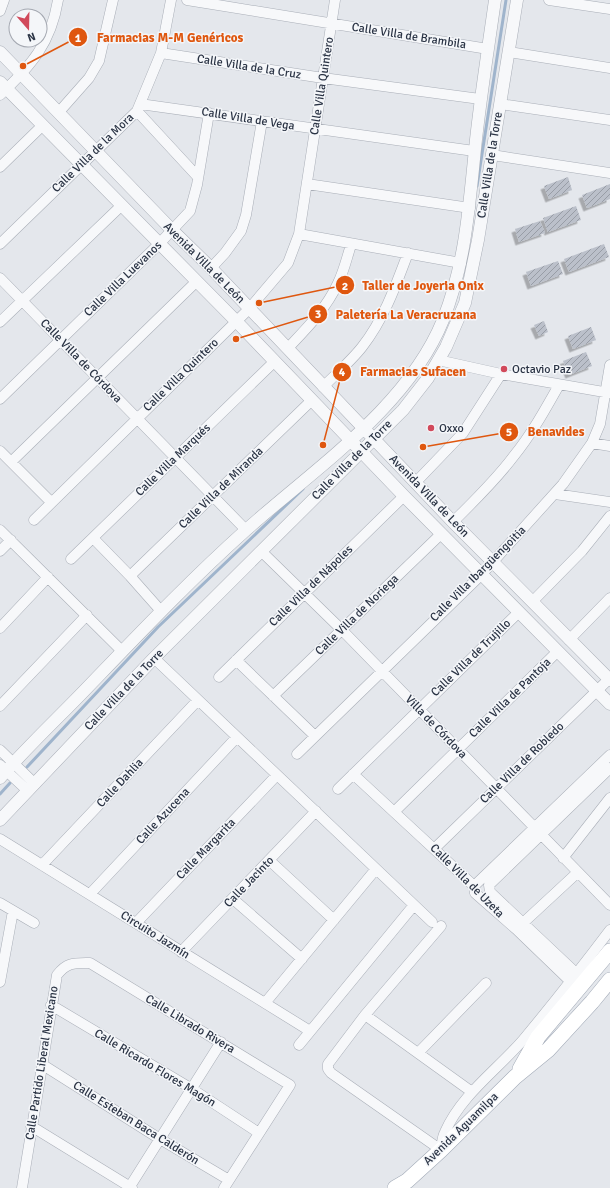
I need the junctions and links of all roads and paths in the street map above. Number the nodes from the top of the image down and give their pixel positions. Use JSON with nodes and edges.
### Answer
{"nodes":[{"id":1,"x":4,"y":0,"type":"edge"},
{"id":2,"x":58,"y":0,"type":"edge"},
{"id":3,"x":114,"y":0,"type":"edge"},
{"id":4,"x":171,"y":0,"type":"edge"},
{"id":5,"x":187,"y":0,"type":"edge"},
{"id":6,"x":335,"y":0,"type":"edge"},
{"id":7,"x":495,"y":0,"type":"edge"},
{"id":8,"x":517,"y":0,"type":"edge"},
{"id":9,"x":549,"y":0,"type":"edge"},
{"id":10,"x":610,"y":9,"type":"edge"},
{"id":11,"x":0,"y":11,"type":"edge"},
{"id":12,"x":331,"y":24,"type":"junction"},
{"id":13,"x":488,"y":49,"type":"junction"},
{"id":14,"x":0,"y":52,"type":"edge"},
{"id":15,"x":509,"y":52,"type":"junction"},
{"id":16,"x":161,"y":53,"type":"junction"},
{"id":17,"x":610,"y":68,"type":"edge"},
{"id":18,"x":21,"y":73,"type":"junction"},
{"id":19,"x":323,"y":78,"type":"junction"},
{"id":20,"x":2,"y":88,"type":"edge"},
{"id":21,"x":480,"y":99,"type":"junction"},
{"id":22,"x":500,"y":104,"type":"junction"},
{"id":23,"x":138,"y":108,"type":"junction"},
{"id":24,"x":59,"y":112,"type":"junction"},
{"id":25,"x":209,"y":113,"type":"junction"},
{"id":26,"x":610,"y":120,"type":"edge"},
{"id":27,"x":262,"y":121,"type":"junction"},
{"id":28,"x":43,"y":125,"type":"junction"},
{"id":29,"x":316,"y":130,"type":"junction"},
{"id":30,"x":95,"y":151,"type":"junction"},
{"id":31,"x":474,"y":151,"type":"junction"},
{"id":32,"x":492,"y":155,"type":"junction"},
{"id":33,"x":82,"y":164,"type":"junction"},
{"id":34,"x":0,"y":167,"type":"edge"},
{"id":35,"x":610,"y":174,"type":"edge"},
{"id":36,"x":197,"y":176,"type":"junction"},
{"id":37,"x":307,"y":184,"type":"junction"},
{"id":38,"x":122,"y":205,"type":"junction"},
{"id":39,"x":470,"y":208,"type":"junction"},
{"id":40,"x":172,"y":230,"type":"junction"},
{"id":41,"x":299,"y":234,"type":"junction"},
{"id":42,"x":0,"y":244,"type":"edge"},
{"id":43,"x":159,"y":244,"type":"junction"},
{"id":44,"x":351,"y":245,"type":"junction"},
{"id":45,"x":408,"y":253,"type":"junction"},
{"id":46,"x":461,"y":263,"type":"junction"},
{"id":47,"x":211,"y":268,"type":"junction"},
{"id":48,"x":0,"y":278,"type":"edge"},
{"id":49,"x":197,"y":281,"type":"junction"},
{"id":50,"x":22,"y":301,"type":"junction"},
{"id":51,"x":249,"y":309,"type":"junction"},
{"id":52,"x":236,"y":321,"type":"junction"},
{"id":53,"x":0,"y":322,"type":"edge"},
{"id":54,"x":60,"y":340,"type":"junction"},
{"id":55,"x":288,"y":348,"type":"junction"},
{"id":56,"x":438,"y":360,"type":"junction"},
{"id":57,"x":275,"y":362,"type":"junction"},
{"id":58,"x":610,"y":365,"type":"edge"},
{"id":59,"x":501,"y":374,"type":"junction"},
{"id":60,"x":97,"y":378,"type":"junction"},
{"id":61,"x":559,"y":385,"type":"junction"},
{"id":62,"x":323,"y":387,"type":"junction"},
{"id":63,"x":608,"y":393,"type":"edge"},
{"id":64,"x":0,"y":399,"type":"edge"},
{"id":65,"x":312,"y":400,"type":"junction"},
{"id":66,"x":137,"y":418,"type":"junction"},
{"id":67,"x":363,"y":427,"type":"junction"},
{"id":68,"x":375,"y":439,"type":"junction"},
{"id":69,"x":350,"y":441,"type":"junction"},
{"id":70,"x":592,"y":443,"type":"junction"},
{"id":71,"x":610,"y":446,"type":"edge"},
{"id":72,"x":0,"y":451,"type":"edge"},
{"id":73,"x":361,"y":451,"type":"junction"},
{"id":74,"x":176,"y":458,"type":"junction"},
{"id":75,"x":11,"y":462,"type":"junction"},
{"id":76,"x":415,"y":483,"type":"junction"},
{"id":77,"x":555,"y":494,"type":"junction"},
{"id":78,"x":213,"y":496,"type":"junction"},
{"id":79,"x":404,"y":496,"type":"junction"},
{"id":80,"x":51,"y":502,"type":"junction"},
{"id":81,"x":610,"y":502,"type":"edge"},
{"id":82,"x":610,"y":516,"type":"edge"},
{"id":83,"x":34,"y":520,"type":"dead end"},
{"id":84,"x":453,"y":522,"type":"junction"},
{"id":85,"x":0,"y":530,"type":"edge"},
{"id":86,"x":246,"y":530,"type":"junction"},
{"id":87,"x":442,"y":534,"type":"junction"},
{"id":88,"x":93,"y":538,"type":"junction"},
{"id":89,"x":11,"y":540,"type":"junction"},
{"id":90,"x":261,"y":551,"type":"junction"},
{"id":91,"x":0,"y":552,"type":"edge"},
{"id":92,"x":71,"y":560,"type":"dead end"},
{"id":93,"x":493,"y":562,"type":"junction"},
{"id":94,"x":482,"y":574,"type":"junction"},
{"id":95,"x":130,"y":576,"type":"junction"},
{"id":96,"x":48,"y":577,"type":"junction"},
{"id":97,"x":304,"y":592,"type":"junction"},
{"id":98,"x":610,"y":598,"type":"edge"},
{"id":99,"x":532,"y":602,"type":"junction"},
{"id":100,"x":161,"y":611,"type":"junction"},
{"id":101,"x":519,"y":612,"type":"junction"},
{"id":102,"x":87,"y":615,"type":"junction"},
{"id":103,"x":0,"y":628,"type":"edge"},
{"id":104,"x":342,"y":630,"type":"junction"},
{"id":105,"x":570,"y":640,"type":"junction"},
{"id":106,"x":122,"y":651,"type":"junction"},
{"id":107,"x":557,"y":652,"type":"junction"},
{"id":108,"x":154,"y":658,"type":"junction"},
{"id":109,"x":236,"y":660,"type":"junction"},
{"id":110,"x":381,"y":670,"type":"junction"},
{"id":111,"x":219,"y":677,"type":"dead end"},
{"id":112,"x":610,"y":679,"type":"edge"},
{"id":113,"x":596,"y":692,"type":"junction"},
{"id":114,"x":273,"y":696,"type":"junction"},
{"id":115,"x":198,"y":700,"type":"junction"},
{"id":116,"x":610,"y":704,"type":"edge"},
{"id":117,"x":0,"y":706,"type":"edge"},
{"id":118,"x":419,"y":709,"type":"junction"},
{"id":119,"x":315,"y":736,"type":"junction"},
{"id":120,"x":237,"y":737,"type":"junction"},
{"id":121,"x":457,"y":749,"type":"junction"},
{"id":122,"x":0,"y":750,"type":"edge"},
{"id":123,"x":297,"y":754,"type":"dead end"},
{"id":124,"x":610,"y":756,"type":"edge"},
{"id":125,"x":610,"y":768,"type":"edge"},
{"id":126,"x":5,"y":770,"type":"edge"},
{"id":127,"x":353,"y":774,"type":"junction"},
{"id":128,"x":277,"y":775,"type":"junction"},
{"id":129,"x":31,"y":787,"type":"junction"},
{"id":130,"x":495,"y":788,"type":"junction"},
{"id":131,"x":338,"y":789,"type":"dead end"},
{"id":132,"x":610,"y":798,"type":"edge"},
{"id":133,"x":316,"y":811,"type":"junction"},
{"id":134,"x":394,"y":812,"type":"junction"},
{"id":135,"x":0,"y":820,"type":"edge"},
{"id":136,"x":536,"y":832,"type":"junction"},
{"id":137,"x":0,"y":839,"type":"edge"},
{"id":138,"x":434,"y":849,"type":"junction"},
{"id":139,"x":563,"y":858,"type":"junction"},
{"id":140,"x":270,"y":860,"type":"junction"},
{"id":141,"x":42,"y":865,"type":"junction"},
{"id":142,"x":376,"y":869,"type":"junction"},
{"id":143,"x":577,"y":872,"type":"junction"},
{"id":144,"x":474,"y":886,"type":"junction"},
{"id":145,"x":90,"y":894,"type":"junction"},
{"id":146,"x":233,"y":899,"type":"junction"},
{"id":147,"x":0,"y":903,"type":"edge"},
{"id":148,"x":414,"y":905,"type":"junction"},
{"id":149,"x":610,"y":905,"type":"edge"},
{"id":150,"x":13,"y":911,"type":"junction"},
{"id":151,"x":334,"y":920,"type":"junction"},
{"id":152,"x":34,"y":923,"type":"dead end"},
{"id":153,"x":136,"y":923,"type":"junction"},
{"id":154,"x":523,"y":923,"type":"junction"},
{"id":155,"x":610,"y":930,"type":"edge"},
{"id":156,"x":610,"y":951,"type":"edge"},
{"id":157,"x":182,"y":952,"type":"junction"},
{"id":158,"x":302,"y":959,"type":"junction"},
{"id":159,"x":90,"y":963,"type":"joint"},
{"id":160,"x":1,"y":966,"type":"edge"},
{"id":161,"x":610,"y":976,"type":"edge"},
{"id":162,"x":579,"y":980,"type":"junction"},
{"id":163,"x":610,"y":980,"type":"edge"},
{"id":164,"x":0,"y":982,"type":"edge"},
{"id":165,"x":486,"y":983,"type":"dead end"},
{"id":166,"x":571,"y":999,"type":"junction"},
{"id":167,"x":265,"y":1003,"type":"junction"},
{"id":168,"x":51,"y":1005,"type":"junction"},
{"id":169,"x":365,"y":1015,"type":"junction"},
{"id":170,"x":310,"y":1031,"type":"junction"},
{"id":171,"x":221,"y":1042,"type":"junction"},
{"id":172,"x":300,"y":1045,"type":"dead end"},
{"id":173,"x":418,"y":1053,"type":"junction"},
{"id":174,"x":43,"y":1065,"type":"junction"},
{"id":175,"x":515,"y":1077,"type":"junction"},
{"id":176,"x":192,"y":1089,"type":"junction"},
{"id":177,"x":472,"y":1092,"type":"junction"},
{"id":178,"x":32,"y":1126,"type":"junction"},
{"id":179,"x":259,"y":1133,"type":"junction"},
{"id":180,"x":160,"y":1139,"type":"junction"},
{"id":181,"x":441,"y":1150,"type":"junction"},
{"id":182,"x":227,"y":1184,"type":"edge"},
{"id":183,"x":402,"y":1186,"type":"edge"},
{"id":184,"x":22,"y":1188,"type":"edge"},
{"id":185,"x":131,"y":1188,"type":"edge"}],
"edges":[{"from":1,"to":11,"type":"street"},
{"from":2,"to":18,"type":"street"},
{"from":3,"to":24,"type":"street"},
{"from":4,"to":16,"type":"street","name":"Calle Villa de la Mora"},
{"from":5,"to":12,"type":"street","name":"Calle Villa de Brambila"},
{"from":6,"to":12,"type":"street","name":"Calle Villa Quintero"},
{"from":7,"to":13,"type":"street","name":"Calle Villa de la Torre"},
{"from":8,"to":15,"type":"street","name":"Calle Villa de la Torre"},
{"from":9,"to":10,"type":"street"},
{"from":12,"to":13,"type":"street","name":"Calle Villa de Brambila"},
{"from":12,"to":19,"type":"street","name":"Calle Villa Quintero"},
{"from":13,"to":21,"type":"street","name":"Calle Villa de la Torre"},
{"from":14,"to":18,"type":"street","name":"Avenida Villa de León"},
{"from":15,"to":17,"type":"street"},
{"from":15,"to":22,"type":"street","name":"Calle Villa de la Torre"},
{"from":16,"to":19,"type":"street","name":"Calle Villa de la Cruz"},
{"from":16,"to":23,"type":"street","name":"Calle Villa de la Mora"},
{"from":18,"to":20,"type":"street"},
{"from":18,"to":24,"type":"street","name":"Avenida Villa de León"},
{"from":19,"to":21,"type":"street","name":"Calle Villa de la Cruz"},
{"from":19,"to":29,"type":"street","name":"Calle Villa Quintero"},
{"from":20,"to":28,"type":"street","name":"Avenida Villa de León"},
{"from":21,"to":31,"type":"street","name":"Calle Villa de la Torre"},
{"from":22,"to":26,"type":"street"},
{"from":22,"to":32,"type":"street","name":"Calle Villa de la Torre"},
{"from":23,"to":25,"type":"street","name":"Calle Villa de Vega"},
{"from":23,"to":30,"type":"street","name":"Calle Villa de la Mora"},
{"from":23,"to":36,"type":"street"},
{"from":24,"to":30,"type":"street","name":"Avenida Villa de León"},
{"from":25,"to":27,"type":"street","name":"Calle Villa de Vega"},
{"from":25,"to":36,"type":"street","name":"Calle Villa Luevanos"},
{"from":27,"to":29,"type":"street","name":"Calle Villa de Vega"},
{"from":27,"to":47,"type":"street"},
{"from":28,"to":33,"type":"street","name":"Avenida Villa de León"},
{"from":28,"to":34,"type":"street"},
{"from":29,"to":31,"type":"street","name":"Calle Villa de Vega"},
{"from":29,"to":37,"type":"street","name":"Calle Villa Quintero"},
{"from":30,"to":33,"type":"street","name":"Calle Villa de la Mora"},
{"from":30,"to":40,"type":"street","name":"Avenida Villa de León"},
{"from":31,"to":39,"type":"street","name":"Calle Villa de la Torre"},
{"from":32,"to":35,"type":"street"},
{"from":32,"to":56,"type":"street","name":"Calle Villa de la Torre"},
{"from":33,"to":38,"type":"street","name":"Avenida Villa de León"},
{"from":33,"to":42,"type":"street","name":"Calle Villa de la Mora"},
{"from":36,"to":40,"type":"street","name":"Calle Villa Luevanos"},
{"from":37,"to":39,"type":"street"},
{"from":37,"to":41,"type":"street","name":"Calle Villa Quintero"},
{"from":38,"to":43,"type":"street","name":"Avenida Villa de León"},
{"from":38,"to":50,"type":"street"},
{"from":39,"to":46,"type":"street","name":"Calle Villa de la Torre"},
{"from":40,"to":43,"type":"street","name":"Calle Villa Luevanos"},
{"from":40,"to":47,"type":"street","name":"Avenida Villa de León"},
{"from":41,"to":44,"type":"street"},
{"from":41,"to":51,"type":"street","name":"Calle Villa Quintero"},
{"from":43,"to":49,"type":"street","name":"Avenida Villa de León"},
{"from":43,"to":54,"type":"street","name":"Calle Villa Luevanos"},
{"from":44,"to":45,"type":"street"},
{"from":44,"to":55,"type":"street"},
{"from":45,"to":46,"type":"street"},
{"from":45,"to":62,"type":"street"},
{"from":46,"to":67,"type":"street","name":"Calle Villa de la Torre"},
{"from":47,"to":51,"type":"street","name":"Avenida Villa de León"},
{"from":48,"to":50,"type":"street","name":"Calle Villa de Córdova"},
{"from":49,"to":52,"type":"street","name":"Avenida Villa de León"},
{"from":49,"to":60,"type":"street"},
{"from":50,"to":53,"type":"street"},
{"from":50,"to":54,"type":"street","name":"Calle Villa de Córdova"},
{"from":51,"to":52,"type":"street","name":"Calle Villa Quintero"},
{"from":51,"to":55,"type":"street","name":"Avenida Villa de León"},
{"from":52,"to":57,"type":"street","name":"Avenida Villa de León"},
{"from":52,"to":66,"type":"street","name":"Calle Villa Quintero"},
{"from":54,"to":60,"type":"street","name":"Calle Villa de Córdova"},
{"from":54,"to":64,"type":"street","name":"Calle Villa Luevanos"},
{"from":55,"to":62,"type":"street","name":"Avenida Villa de León"},
{"from":56,"to":59,"type":"street"},
{"from":56,"to":68,"type":"street","name":"Calle Villa de la Torre"},
{"from":57,"to":65,"type":"street","name":"Avenida Villa de León"},
{"from":57,"to":74,"type":"street","name":"Calle Villa Marqués"},
{"from":58,"to":63,"type":"street","name":"Calle Villa Ibargüengoitia"},
{"from":59,"to":61,"type":"street"},
{"from":59,"to":76,"type":"street"},
{"from":60,"to":66,"type":"street","name":"Calle Villa de Córdova"},
{"from":60,"to":75,"type":"street"},
{"from":61,"to":63,"type":"street"},
{"from":61,"to":84,"type":"street"},
{"from":62,"to":67,"type":"street","name":"Avenida Villa de León"},
{"from":63,"to":70,"type":"street","name":"Calle Villa Ibargüengoitia"},
{"from":65,"to":69,"type":"street","name":"Avenida Villa de León"},
{"from":65,"to":78,"type":"street","name":"Calle Villa de Miranda"},
{"from":66,"to":74,"type":"street","name":"Calle Villa de Córdova"},
{"from":66,"to":80,"type":"street","name":"Calle Villa Quintero"},
{"from":67,"to":68,"type":"street","name":"Avenida Villa de León"},
{"from":67,"to":69,"type":"street","name":"Calle Villa de la Torre"},
{"from":68,"to":73,"type":"street","name":"Calle Villa de la Torre"},
{"from":68,"to":76,"type":"street","name":"Avenida Villa de León"},
{"from":69,"to":73,"type":"street","name":"Avenida Villa de León"},
{"from":69,"to":86,"type":"street","name":"Calle Villa de la Torre"},
{"from":70,"to":71,"type":"street"},
{"from":70,"to":77,"type":"street","name":"Calle Villa Ibargüengoitia"},
{"from":72,"to":75,"type":"street"},
{"from":73,"to":79,"type":"street","name":"Avenida Villa de León"},
{"from":73,"to":90,"type":"street","name":"Calle Villa de la Torre"},
{"from":74,"to":78,"type":"street","name":"Calle Villa de Córdova"},
{"from":74,"to":88,"type":"street","name":"Calle Villa Marqués"},
{"from":75,"to":80,"type":"street"},
{"from":76,"to":84,"type":"street","name":"Avenida Villa de León"},
{"from":77,"to":81,"type":"street"},
{"from":77,"to":93,"type":"street","name":"Calle Villa Ibargüengoitia"},
{"from":78,"to":86,"type":"street","name":"Calle Villa de Córdova"},
{"from":78,"to":95,"type":"street","name":"Calle Villa de Miranda"},
{"from":79,"to":87,"type":"street","name":"Avenida Villa de León"},
{"from":79,"to":97,"type":"street","name":"Calle Villa de Nápoles"},
{"from":80,"to":83,"type":"street","name":"Calle Villa Quintero"},
{"from":82,"to":99,"type":"street"},
{"from":84,"to":93,"type":"street","name":"Avenida Villa de León"},
{"from":85,"to":89,"type":"street"},
{"from":86,"to":100,"type":"street","name":"Calle Villa de la Torre"},
{"from":87,"to":94,"type":"street","name":"Avenida Villa de León"},
{"from":87,"to":104,"type":"street","name":"Calle Villa de Noriega"},
{"from":88,"to":92,"type":"street","name":"Calle Villa Marqués"},
{"from":88,"to":95,"type":"street"},
{"from":89,"to":91,"type":"street"},
{"from":89,"to":96,"type":"street"},
{"from":90,"to":97,"type":"street","name":"Villa de Córdova"},
{"from":90,"to":108,"type":"street","name":"Calle Villa de la Torre"},
{"from":93,"to":94,"type":"street","name":"Calle Villa Ibargüengoitia"},
{"from":93,"to":99,"type":"street","name":"Avenida Villa de León"},
{"from":94,"to":101,"type":"street","name":"Avenida Villa de León"},
{"from":94,"to":110,"type":"street","name":"Calle Villa Ibargüengoitia"},
{"from":95,"to":100,"type":"street"},
{"from":96,"to":102,"type":"street"},
{"from":96,"to":103,"type":"street"},
{"from":97,"to":104,"type":"street","name":"Villa de Córdova"},
{"from":97,"to":109,"type":"street","name":"Calle Villa de Nápoles"},
{"from":98,"to":105,"type":"street"},
{"from":99,"to":105,"type":"street","name":"Avenida Villa de León"},
{"from":100,"to":106,"type":"street","name":"Calle Villa de la Torre"},
{"from":101,"to":107,"type":"street","name":"Avenida Villa de León"},
{"from":101,"to":118,"type":"street","name":"Calle Villa de Trujillo"},
{"from":102,"to":106,"type":"street"},
{"from":102,"to":117,"type":"street"},
{"from":104,"to":110,"type":"street","name":"Villa de Córdova"},
{"from":104,"to":114,"type":"street","name":"Calle Villa de Noriega"},
{"from":105,"to":112,"type":"street","name":"Avenida Villa de León"},
{"from":106,"to":126,"type":"street","name":"Calle Villa de la Torre"},
{"from":107,"to":113,"type":"street","name":"Avenida Villa de León"},
{"from":107,"to":121,"type":"street","name":"Calle Villa de Pantoja"},
{"from":108,"to":115,"type":"street"},
{"from":108,"to":129,"type":"street","name":"Calle Villa de la Torre"},
{"from":109,"to":111,"type":"street","name":"Calle Villa de Nápoles"},
{"from":109,"to":114,"type":"street"},
{"from":110,"to":118,"type":"street","name":"Villa de Córdova"},
{"from":110,"to":119,"type":"street","name":"Calle Villa Ibargüengoitia"},
{"from":112,"to":113,"type":"street","name":"Calle Villa de Robledo"},
{"from":113,"to":116,"type":"street","name":"Avenida Villa de León"},
{"from":113,"to":130,"type":"street","name":"Calle Villa de Robledo"},
{"from":114,"to":119,"type":"street"},
{"from":115,"to":120,"type":"street"},
{"from":115,"to":141,"type":"street","name":"Calle Dahlia"},
{"from":118,"to":121,"type":"street","name":"Villa de Córdova"},
{"from":118,"to":127,"type":"street","name":"Calle Villa de Trujillo"},
{"from":119,"to":123,"type":"street","name":"Calle Villa Ibargüengoitia"},
{"from":120,"to":128,"type":"street"},
{"from":120,"to":145,"type":"street","name":"Calle Azucena"},
{"from":121,"to":130,"type":"street","name":"Villa de Córdova"},
{"from":121,"to":134,"type":"street","name":"Calle Villa de Pantoja"},
{"from":122,"to":126,"type":"street"},
{"from":124,"to":136,"type":"street"},
{"from":125,"to":136,"type":"street"},
{"from":126,"to":129,"type":"street"},
{"from":127,"to":131,"type":"street","name":"Calle Villa de Trujillo"},
{"from":127,"to":134,"type":"street","name":"Calle Villa de Uzeta"},
{"from":128,"to":133,"type":"street"},
{"from":128,"to":153,"type":"street","name":"Calle Margarita"},
{"from":129,"to":135,"type":"street","name":"Calle Villa de la Torre"},
{"from":130,"to":136,"type":"street","name":"Villa de Córdova"},
{"from":130,"to":138,"type":"street","name":"Calle Villa de Robledo"},
{"from":132,"to":139,"type":"street"},
{"from":133,"to":140,"type":"street","name":"Calle Jacinto"},
{"from":133,"to":142,"type":"street"},
{"from":134,"to":138,"type":"street","name":"Calle Villa de Uzeta"},
{"from":136,"to":139,"type":"street","name":"Villa de Córdova"},
{"from":136,"to":144,"type":"street"},
{"from":136,"to":154,"type":"street","name":"Calle Villa de Uzeta"},
{"from":137,"to":141,"type":"street","name":"Circuito Jazmín"},
{"from":138,"to":144,"type":"street","name":"Calle Villa de Uzeta"},
{"from":139,"to":143,"type":"street","name":"Villa de Córdova"},
{"from":140,"to":146,"type":"street","name":"Calle Jacinto"},
{"from":140,"to":151,"type":"street"},
{"from":141,"to":145,"type":"street","name":"Circuito Jazmín"},
{"from":142,"to":148,"type":"street"},
{"from":142,"to":151,"type":"street"},
{"from":143,"to":149,"type":"street","name":"Villa de Córdova"},
{"from":143,"to":154,"type":"street"},
{"from":144,"to":162,"type":"street","name":"Calle Villa de Uzeta"},
{"from":145,"to":153,"type":"street","name":"Circuito Jazmín"},
{"from":146,"to":157,"type":"street","name":"Calle Jacinto"},
{"from":146,"to":158,"type":"street"},
{"from":147,"to":150,"type":"street"},
{"from":148,"to":169,"type":"street"},
{"from":148,"to":170,"type":"street"},
{"from":150,"to":152,"type":"street"},
{"from":150,"to":160,"type":"street"},
{"from":151,"to":158,"type":"street"},
{"from":153,"to":157,"type":"street","name":"Circuito Jazmín"},
{"from":154,"to":162,"type":"street","name":"Calle Villa de Uzeta"},
{"from":155,"to":162,"type":"street"},
{"from":156,"to":162,"type":"main road","name":"Avenida Aguamilpa"},
{"from":157,"to":167,"type":"street","name":"Circuito Jazmín"},
{"from":158,"to":167,"type":"street"},
{"from":159,"to":168,"type":"street","name":"Calle Partido Liberal Mexicano"},
{"from":159,"to":171,"type":"street","name":"Calle Librado Rivera"},
{"from":160,"to":164,"type":"street"},
{"from":161,"to":166,"type":"main road"},
{"from":162,"to":166,"type":"main road","name":"Avenida Aguamilpa"},
{"from":162,"to":177,"type":"street"},
{"from":163,"to":175,"type":"main road","name":"Avenida Aguamilpa"},
{"from":165,"to":173,"type":"street"},
{"from":166,"to":175,"type":"main road","name":"Avenida Aguamilpa"},
{"from":167,"to":170,"type":"street","name":"Circuito Jazmín"},
{"from":168,"to":174,"type":"street","name":"Calle Partido Liberal Mexicano"},
{"from":168,"to":176,"type":"street","name":"Calle Ricardo Flores Magón"},
{"from":169,"to":173,"type":"street"},
{"from":169,"to":181,"type":"street"},
{"from":170,"to":172,"type":"street"},
{"from":171,"to":176,"type":"street"},
{"from":171,"to":179,"type":"street","name":"Calle Librado Rivera"},
{"from":173,"to":177,"type":"street"},
{"from":174,"to":178,"type":"street","name":"Calle Partido Liberal Mexicano"},
{"from":174,"to":180,"type":"street","name":"Calle Esteban Baca Calderón"},
{"from":175,"to":181,"type":"main road","name":"Avenida Aguamilpa"},
{"from":176,"to":179,"type":"street","name":"Calle Ricardo Flores Magón"},
{"from":176,"to":180,"type":"street"},
{"from":177,"to":181,"type":"street"},
{"from":178,"to":184,"type":"street","name":"Calle Partido Liberal Mexicano"},
{"from":178,"to":185,"type":"street"},
{"from":179,"to":182,"type":"street"},
{"from":180,"to":182,"type":"street","name":"Calle Esteban Baca Calderón"},
{"from":180,"to":185,"type":"street"},
{"from":181,"to":183,"type":"main road","name":"Avenida Aguamilpa"}]}
